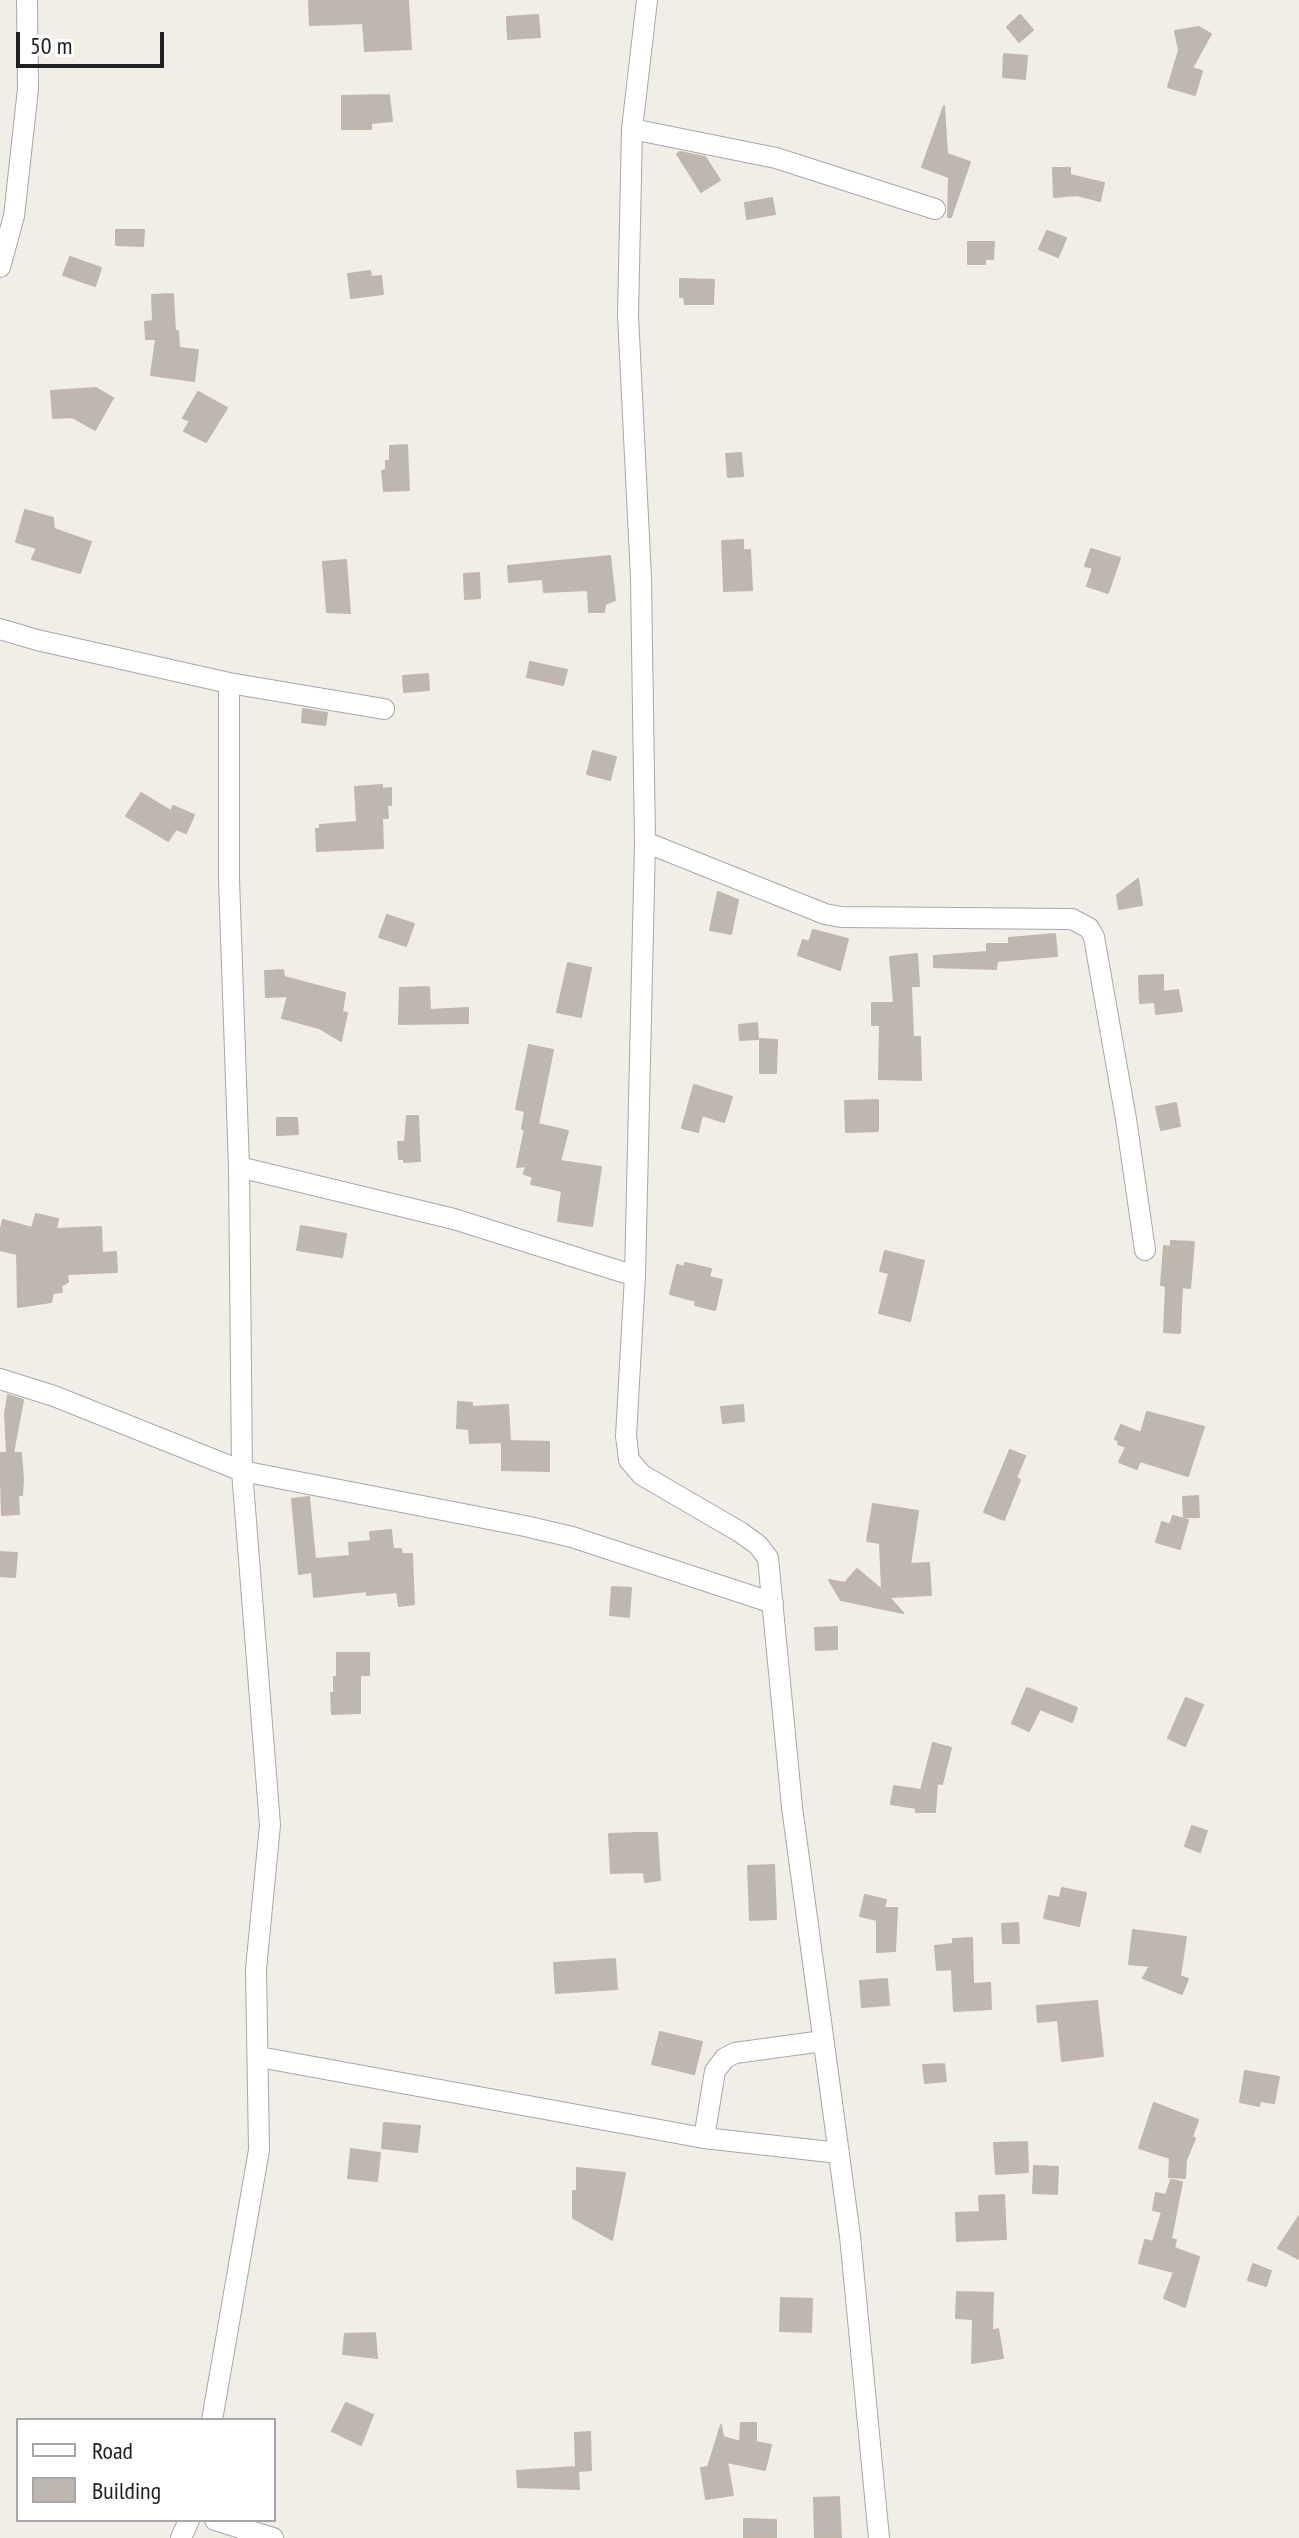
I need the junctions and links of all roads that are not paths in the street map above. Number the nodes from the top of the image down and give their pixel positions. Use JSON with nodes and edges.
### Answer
{"nodes":[{"id":1,"x":27,"y":0,"type":"edge"},
{"id":2,"x":647,"y":0,"type":"edge"},
{"id":3,"x":632,"y":129,"type":"junction"},
{"id":4,"x":935,"y":209,"type":"dead end"},
{"id":5,"x":0,"y":267,"type":"edge"},
{"id":6,"x":0,"y":629,"type":"edge"},
{"id":7,"x":229,"y":683,"type":"junction"},
{"id":8,"x":384,"y":709,"type":"dead end"},
{"id":9,"x":645,"y":842,"type":"junction"},
{"id":10,"x":239,"y":1167,"type":"junction"},
{"id":11,"x":1145,"y":1250,"type":"dead end"},
{"id":12,"x":635,"y":1276,"type":"junction"},
{"id":13,"x":0,"y":1379,"type":"edge"},
{"id":14,"x":242,"y":1471,"type":"junction"},
{"id":15,"x":773,"y":1603,"type":"junction"},
{"id":16,"x":823,"y":2041,"type":"junction"},
{"id":17,"x":259,"y":2057,"type":"junction"},
{"id":18,"x":704,"y":2138,"type":"junction"},
{"id":19,"x":839,"y":2153,"type":"junction"},
{"id":20,"x":212,"y":2418,"type":"edge"},
{"id":21,"x":221,"y":2522,"type":"edge"},
{"id":22,"x":273,"y":2538,"type":"edge"},
{"id":23,"x":879,"y":2538,"type":"edge"}],
"edges":[{"from":1,"to":5,"type":"street"},
{"from":2,"to":3,"type":"street"},
{"from":3,"to":4,"type":"street"},
{"from":3,"to":9,"type":"street"},
{"from":6,"to":7,"type":"street"},
{"from":7,"to":8,"type":"street"},
{"from":7,"to":10,"type":"street"},
{"from":9,"to":11,"type":"street"},
{"from":9,"to":12,"type":"street"},
{"from":10,"to":12,"type":"street"},
{"from":10,"to":14,"type":"street"},
{"from":12,"to":15,"type":"street"},
{"from":13,"to":14,"type":"street"},
{"from":14,"to":15,"type":"street"},
{"from":14,"to":17,"type":"street"},
{"from":15,"to":16,"type":"street"},
{"from":16,"to":18,"type":"street"},
{"from":16,"to":19,"type":"street"},
{"from":17,"to":18,"type":"street"},
{"from":17,"to":20,"type":"street"},
{"from":18,"to":19,"type":"street"},
{"from":19,"to":23,"type":"street"},
{"from":21,"to":22,"type":"street"}]}
